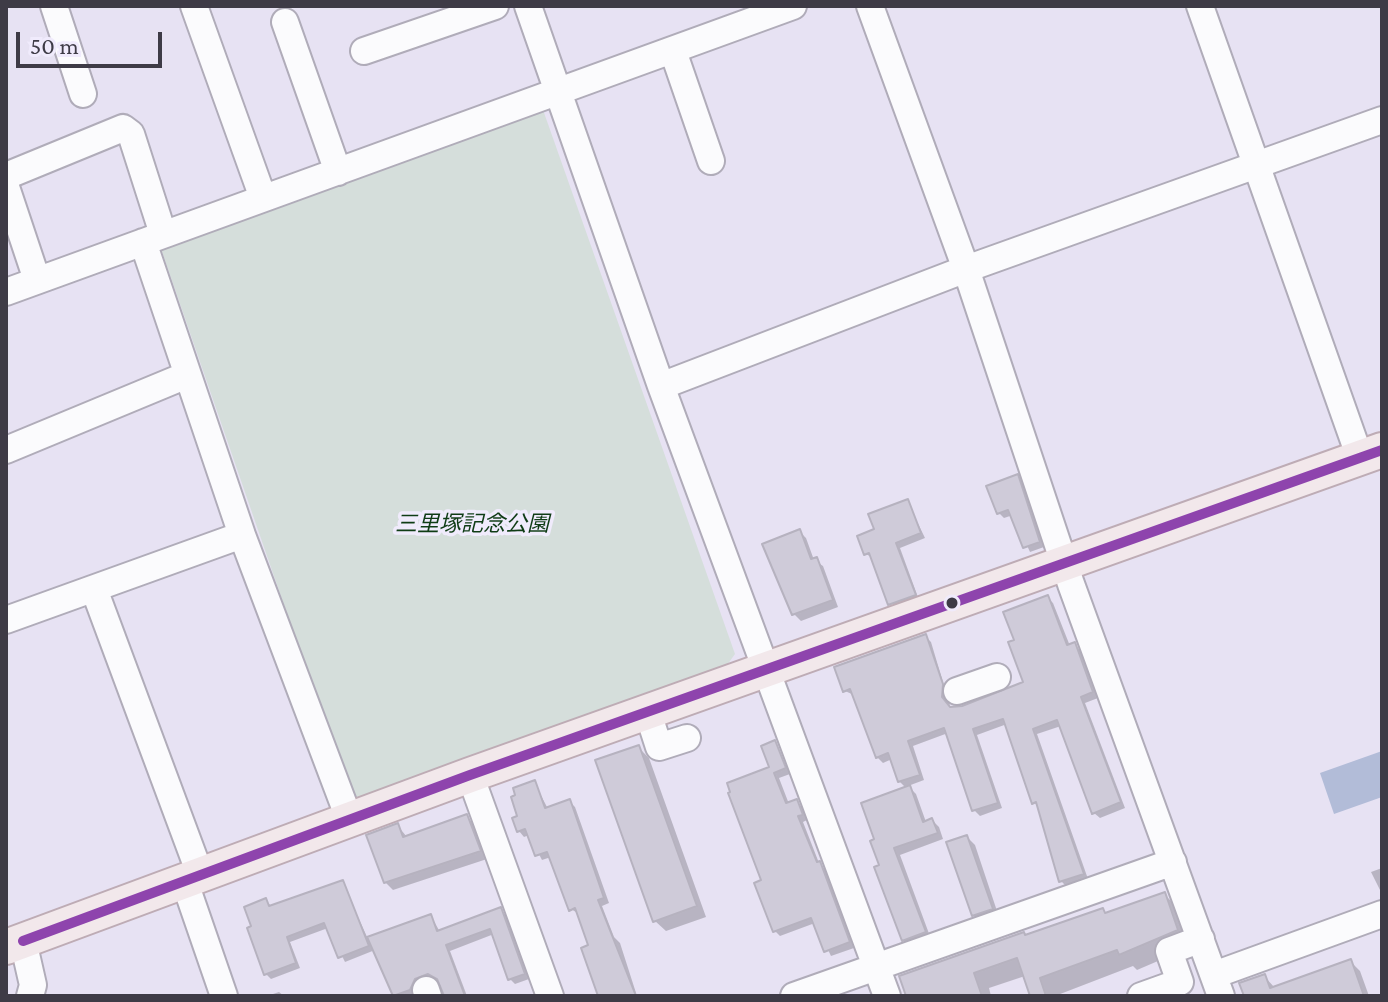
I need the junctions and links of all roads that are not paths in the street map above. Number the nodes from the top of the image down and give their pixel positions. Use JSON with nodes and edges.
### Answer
{"nodes":[{"id":1,"x":54,"y":6,"type":"edge"},
{"id":2,"x":194,"y":6,"type":"edge"},
{"id":3,"x":495,"y":6,"type":"edge"},
{"id":4,"x":528,"y":6,"type":"edge"},
{"id":5,"x":793,"y":6,"type":"edge"},
{"id":6,"x":870,"y":6,"type":"edge"},
{"id":7,"x":1200,"y":6,"type":"edge"},
{"id":8,"x":285,"y":22,"type":"dead end"},
{"id":9,"x":364,"y":51,"type":"dead end"},
{"id":10,"x":673,"y":51,"type":"junction"},
{"id":11,"x":83,"y":94,"type":"dead end"},
{"id":12,"x":558,"y":94,"type":"junction"},
{"id":13,"x":1382,"y":120,"type":"edge"},
{"id":14,"x":711,"y":161,"type":"dead end"},
{"id":15,"x":1256,"y":165,"type":"junction"},
{"id":16,"x":338,"y":172,"type":"junction"},
{"id":17,"x":6,"y":176,"type":"edge"},
{"id":18,"x":6,"y":187,"type":"edge"},
{"id":19,"x":263,"y":198,"type":"junction"},
{"id":20,"x":153,"y":238,"type":"junction"},
{"id":21,"x":966,"y":269,"type":"junction"},
{"id":22,"x":37,"y":280,"type":"junction"},
{"id":23,"x":6,"y":292,"type":"edge"},
{"id":24,"x":187,"y":375,"type":"junction"},
{"id":25,"x":661,"y":386,"type":"junction"},
{"id":26,"x":6,"y":450,"type":"edge"},
{"id":27,"x":1371,"y":454,"type":"edge"},
{"id":28,"x":242,"y":535,"type":"junction"},
{"id":29,"x":1064,"y":565,"type":"junction"},
{"id":30,"x":94,"y":589,"type":"junction"},
{"id":31,"x":6,"y":620,"type":"edge"},
{"id":32,"x":768,"y":670,"type":"junction"},
{"id":33,"x":997,"y":677,"type":"dead end"},
{"id":34,"x":957,"y":691,"type":"dead end"},
{"id":35,"x":648,"y":713,"type":"junction"},
{"id":36,"x":687,"y":738,"type":"dead end"},
{"id":37,"x":470,"y":775,"type":"junction"},
{"id":38,"x":350,"y":821,"type":"junction"},
{"id":39,"x":1173,"y":862,"type":"junction"},
{"id":40,"x":192,"y":877,"type":"junction"},
{"id":41,"x":1382,"y":914,"type":"edge"},
{"id":42,"x":1201,"y":939,"type":"junction"},
{"id":43,"x":14,"y":944,"type":"edge"},
{"id":44,"x":877,"y":967,"type":"junction"},
{"id":45,"x":1218,"y":986,"type":"edge"},
{"id":46,"x":30,"y":996,"type":"edge"},
{"id":47,"x":224,"y":996,"type":"edge"},
{"id":48,"x":550,"y":996,"type":"edge"},
{"id":49,"x":794,"y":996,"type":"edge"},
{"id":50,"x":887,"y":996,"type":"edge"},
{"id":51,"x":1141,"y":996,"type":"edge"}],
"edges":[{"from":1,"to":11,"type":"street"},
{"from":2,"to":19,"type":"street"},
{"from":3,"to":9,"type":"street"},
{"from":4,"to":12,"type":"street"},
{"from":5,"to":10,"type":"street"},
{"from":6,"to":21,"type":"street"},
{"from":7,"to":15,"type":"street"},
{"from":8,"to":16,"type":"street"},
{"from":10,"to":12,"type":"street"},
{"from":10,"to":14,"type":"street"},
{"from":12,"to":16,"type":"street"},
{"from":12,"to":25,"type":"street"},
{"from":13,"to":15,"type":"street"},
{"from":15,"to":21,"type":"street"},
{"from":15,"to":27,"type":"street"},
{"from":16,"to":19,"type":"street"},
{"from":17,"to":20,"type":"street"},
{"from":18,"to":22,"type":"street"},
{"from":19,"to":20,"type":"street"},
{"from":20,"to":22,"type":"street"},
{"from":20,"to":24,"type":"street"},
{"from":21,"to":25,"type":"street"},
{"from":21,"to":29,"type":"street"},
{"from":22,"to":23,"type":"street"},
{"from":24,"to":26,"type":"street"},
{"from":24,"to":28,"type":"street"},
{"from":25,"to":32,"type":"street"},
{"from":27,"to":29,"type":"main road"},
{"from":28,"to":30,"type":"street"},
{"from":28,"to":38,"type":"street"},
{"from":29,"to":32,"type":"main road"},
{"from":29,"to":39,"type":"street"},
{"from":30,"to":31,"type":"street"},
{"from":30,"to":40,"type":"street"},
{"from":32,"to":35,"type":"main road"},
{"from":32,"to":44,"type":"street"},
{"from":33,"to":34,"type":"street"},
{"from":35,"to":36,"type":"street"},
{"from":35,"to":37,"type":"main road"},
{"from":37,"to":38,"type":"main road"},
{"from":37,"to":48,"type":"street"},
{"from":38,"to":40,"type":"main road"},
{"from":39,"to":42,"type":"street"},
{"from":39,"to":44,"type":"street"},
{"from":40,"to":43,"type":"main road"},
{"from":40,"to":47,"type":"street"},
{"from":41,"to":45,"type":"street"},
{"from":42,"to":45,"type":"street"},
{"from":42,"to":51,"type":"street"},
{"from":43,"to":46,"type":"street"},
{"from":44,"to":49,"type":"street"},
{"from":44,"to":50,"type":"street"}]}
